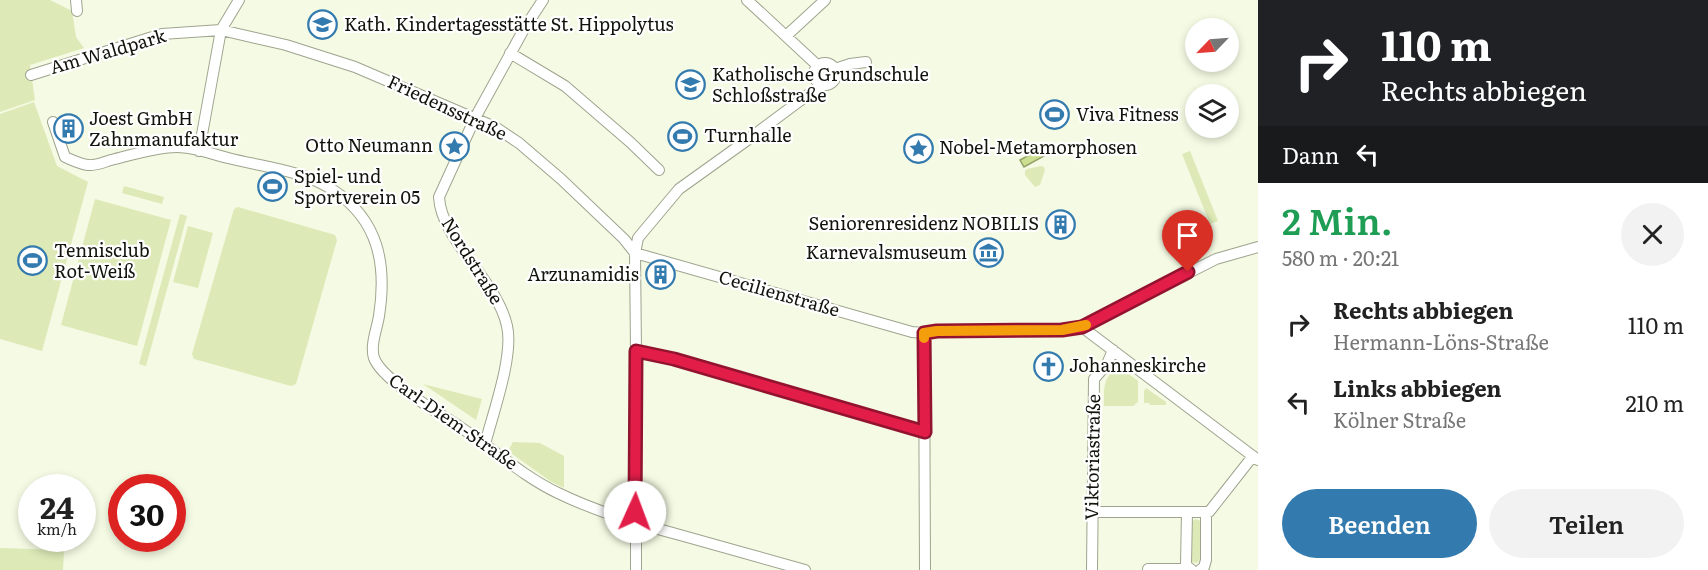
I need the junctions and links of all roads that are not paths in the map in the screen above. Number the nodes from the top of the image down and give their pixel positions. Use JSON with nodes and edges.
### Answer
{"nodes":[{"id":1,"x":239,"y":0,"type":"edge"},
{"id":2,"x":543,"y":0,"type":"edge"},
{"id":3,"x":747,"y":0,"type":"edge"},
{"id":4,"x":825,"y":0,"type":"edge"},
{"id":5,"x":221,"y":30,"type":"junction"},
{"id":6,"x":786,"y":36,"type":"junction"},
{"id":7,"x":510,"y":53,"type":"junction"},
{"id":8,"x":866,"y":62,"type":"dead end"},
{"id":9,"x":817,"y":65,"type":"junction"},
{"id":10,"x":835,"y":69,"type":"junction"},
{"id":11,"x":31,"y":75,"type":"dead end"},
{"id":12,"x":821,"y":85,"type":"junction"},
{"id":13,"x":475,"y":118,"type":"junction"},
{"id":14,"x":53,"y":122,"type":"dead end"},
{"id":15,"x":199,"y":151,"type":"junction"},
{"id":16,"x":659,"y":170,"type":"dead end"},
{"id":17,"x":1258,"y":247,"type":"edge"},
{"id":18,"x":635,"y":253,"type":"junction"},
{"id":19,"x":1082,"y":327,"type":"junction"},
{"id":20,"x":924,"y":333,"type":"junction"},
{"id":21,"x":1113,"y":350,"type":"junction"},
{"id":22,"x":636,"y":351,"type":"junction"},
{"id":23,"x":925,"y":432,"type":"junction"},
{"id":24,"x":485,"y":444,"type":"junction"},
{"id":25,"x":1256,"y":458,"type":"edge"},
{"id":26,"x":1092,"y":512,"type":"junction"},
{"id":27,"x":1187,"y":512,"type":"junction"},
{"id":28,"x":1206,"y":512,"type":"junction"},
{"id":29,"x":635,"y":522,"type":"junction"},
{"id":30,"x":1148,"y":569,"type":"edge"},
{"id":31,"x":636,"y":570,"type":"edge"},
{"id":32,"x":805,"y":570,"type":"edge"},
{"id":33,"x":925,"y":570,"type":"edge"},
{"id":34,"x":1092,"y":570,"type":"edge"},
{"id":35,"x":1191,"y":570,"type":"edge"},
{"id":36,"x":1200,"y":570,"type":"edge"}],
"edges":[{"from":1,"to":5,"type":"street"},
{"from":2,"to":7,"type":"street","name":"Nordstraße"},
{"from":3,"to":6,"type":"street"},
{"from":4,"to":6,"type":"street"},
{"from":5,"to":11,"type":"street","name":"Am Waldpark"},
{"from":5,"to":13,"type":"street","name":"Friedensstraße"},
{"from":5,"to":15,"type":"street"},
{"from":6,"to":9,"type":"street"},
{"from":7,"to":13,"type":"street","name":"Nordstraße"},
{"from":7,"to":16,"type":"street"},
{"from":8,"to":10,"type":"street"},
{"from":9,"to":10,"type":"street"},
{"from":9,"to":12,"type":"street"},
{"from":10,"to":12,"type":"street"},
{"from":12,"to":18,"type":"street"},
{"from":13,"to":18,"type":"street","name":"Friedensstraße"},
{"from":13,"to":24,"type":"street","name":"Nordstraße"},
{"from":14,"to":15,"type":"street","name":"Carl-Diem-Straße"},
{"from":15,"to":24,"type":"street","name":"Carl-Diem-Straße"},
{"from":17,"to":19,"type":"street"},
{"from":18,"to":20,"type":"street","name":"Cecilienstraße"},
{"from":18,"to":22,"type":"street"},
{"from":19,"to":20,"type":"street","name":"Cecilienstraße"},
{"from":19,"to":21,"type":"street"},
{"from":20,"to":23,"type":"street"},
{"from":21,"to":25,"type":"street"},
{"from":21,"to":26,"type":"street","name":"Viktoriastraße"},
{"from":22,"to":23,"type":"street"},
{"from":22,"to":29,"type":"street"},
{"from":23,"to":33,"type":"street"},
{"from":24,"to":29,"type":"street","name":"Carl-Diem-Straße"},
{"from":25,"to":28,"type":"street"},
{"from":26,"to":27,"type":"street"},
{"from":26,"to":34,"type":"street","name":"Viktoriastraße"},
{"from":27,"to":28,"type":"street"},
{"from":27,"to":35,"type":"street"},
{"from":28,"to":36,"type":"street"},
{"from":29,"to":31,"type":"street"},
{"from":29,"to":32,"type":"street","name":"Carl-Diem-Straße"},
{"from":30,"to":35,"type":"street"}]}
